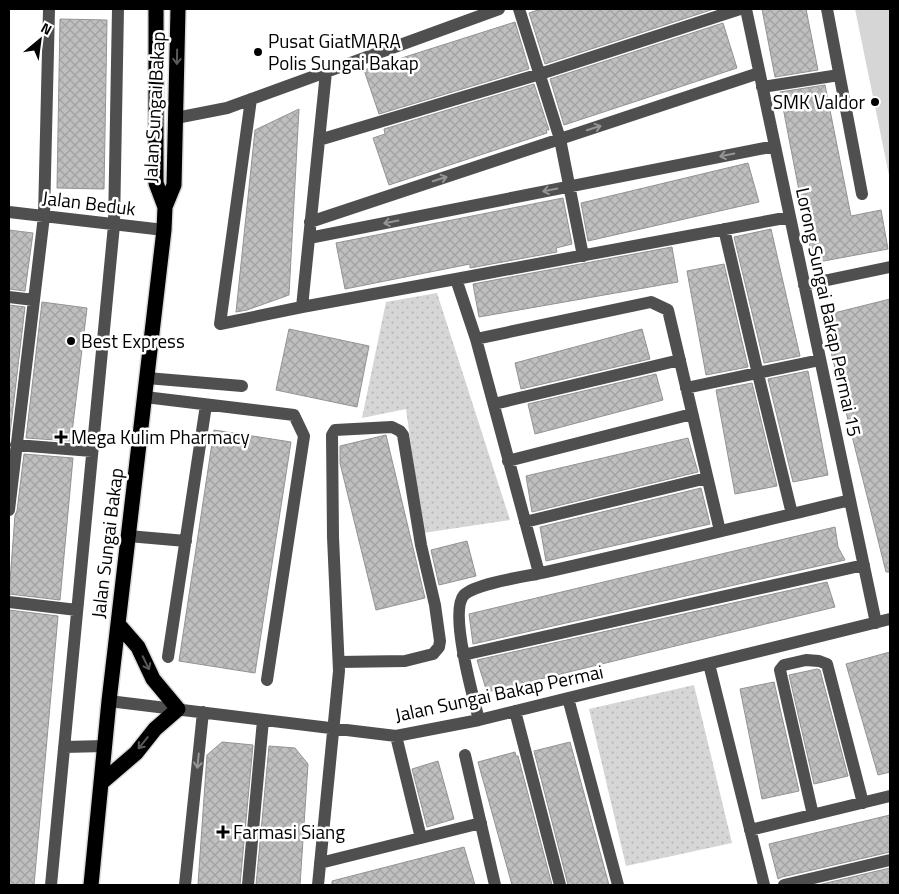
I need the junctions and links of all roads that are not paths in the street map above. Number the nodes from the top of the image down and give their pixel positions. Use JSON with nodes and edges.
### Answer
{"nodes":[{"id":1,"x":49,"y":9,"type":"edge"},
{"id":2,"x":118,"y":9,"type":"edge"},
{"id":3,"x":156,"y":9,"type":"edge"},
{"id":4,"x":178,"y":9,"type":"edge"},
{"id":5,"x":499,"y":9,"type":"edge"},
{"id":6,"x":520,"y":9,"type":"edge"},
{"id":7,"x":740,"y":9,"type":"edge"},
{"id":8,"x":746,"y":9,"type":"edge"},
{"id":9,"x":827,"y":9,"type":"edge"},
{"id":10,"x":326,"y":72,"type":"junction"},
{"id":11,"x":759,"y":73,"type":"junction"},
{"id":12,"x":540,"y":74,"type":"junction"},
{"id":13,"x":839,"y":75,"type":"junction"},
{"id":14,"x":762,"y":87,"type":"junction"},
{"id":15,"x":251,"y":99,"type":"junction"},
{"id":16,"x":176,"y":118,"type":"junction"},
{"id":17,"x":560,"y":139,"type":"junction"},
{"id":18,"x":319,"y":140,"type":"junction"},
{"id":19,"x":774,"y":146,"type":"junction"},
{"id":20,"x":569,"y":186,"type":"junction"},
{"id":21,"x":862,"y":194,"type":"dead end"},
{"id":22,"x":164,"y":207,"type":"junction"},
{"id":23,"x":9,"y":212,"type":"edge"},
{"id":24,"x":44,"y":216,"type":"junction"},
{"id":25,"x":790,"y":217,"type":"junction"},
{"id":26,"x":310,"y":222,"type":"junction"},
{"id":27,"x":114,"y":225,"type":"junction"},
{"id":28,"x":724,"y":229,"type":"junction"},
{"id":29,"x":164,"y":230,"type":"junction"},
{"id":30,"x":309,"y":238,"type":"junction"},
{"id":31,"x":583,"y":256,"type":"junction"},
{"id":32,"x":890,"y":267,"type":"edge"},
{"id":33,"x":456,"y":280,"type":"junction"},
{"id":34,"x":804,"y":285,"type":"junction"},
{"id":35,"x":9,"y":297,"type":"edge"},
{"id":36,"x":34,"y":300,"type":"junction"},
{"id":37,"x":302,"y":307,"type":"junction"},
{"id":38,"x":476,"y":339,"type":"junction"},
{"id":39,"x":680,"y":360,"type":"junction"},
{"id":40,"x":820,"y":360,"type":"junction"},
{"id":41,"x":758,"y":374,"type":"junction"},
{"id":42,"x":147,"y":378,"type":"junction"},
{"id":43,"x":242,"y":386,"type":"dead end"},
{"id":44,"x":686,"y":388,"type":"junction"},
{"id":45,"x":145,"y":397,"type":"junction"},
{"id":46,"x":494,"y":404,"type":"junction"},
{"id":47,"x":206,"y":405,"type":"junction"},
{"id":48,"x":692,"y":414,"type":"junction"},
{"id":49,"x":16,"y":445,"type":"junction"},
{"id":50,"x":92,"y":451,"type":"junction"},
{"id":51,"x":508,"y":461,"type":"junction"},
{"id":52,"x":707,"y":478,"type":"junction"},
{"id":53,"x":850,"y":500,"type":"junction"},
{"id":54,"x":9,"y":510,"type":"edge"},
{"id":55,"x":792,"y":514,"type":"junction"},
{"id":56,"x":525,"y":522,"type":"junction"},
{"id":57,"x":720,"y":531,"type":"junction"},
{"id":58,"x":128,"y":536,"type":"junction"},
{"id":59,"x":186,"y":541,"type":"junction"},
{"id":60,"x":864,"y":566,"type":"junction"},
{"id":61,"x":539,"y":573,"type":"junction"},
{"id":62,"x":9,"y":602,"type":"edge"},
{"id":63,"x":77,"y":610,"type":"junction"},
{"id":64,"x":890,"y":619,"type":"edge"},
{"id":65,"x":876,"y":623,"type":"junction"},
{"id":66,"x":118,"y":624,"type":"junction"},
{"id":67,"x":463,"y":655,"type":"junction"},
{"id":68,"x":168,"y":657,"type":"dead end"},
{"id":69,"x":339,"y":662,"type":"junction"},
{"id":70,"x":709,"y":664,"type":"junction"},
{"id":71,"x":267,"y":680,"type":"dead end"},
{"id":72,"x":568,"y":698,"type":"junction"},
{"id":73,"x":109,"y":701,"type":"junction"},
{"id":74,"x":178,"y":709,"type":"junction"},
{"id":75,"x":515,"y":711,"type":"junction"},
{"id":76,"x":203,"y":712,"type":"junction"},
{"id":77,"x":263,"y":720,"type":"junction"},
{"id":78,"x":479,"y":720,"type":"junction"},
{"id":79,"x":334,"y":728,"type":"junction"},
{"id":80,"x":396,"y":736,"type":"junction"},
{"id":81,"x":105,"y":746,"type":"junction"},
{"id":82,"x":64,"y":747,"type":"junction"},
{"id":83,"x":465,"y":755,"type":"dead end"},
{"id":84,"x":101,"y":783,"type":"junction"},
{"id":85,"x":890,"y":796,"type":"edge"},
{"id":86,"x":863,"y":803,"type":"junction"},
{"id":87,"x":813,"y":815,"type":"junction"},
{"id":88,"x":481,"y":823,"type":"junction"},
{"id":89,"x":750,"y":830,"type":"junction"},
{"id":90,"x":422,"y":838,"type":"junction"},
{"id":91,"x":890,"y":860,"type":"edge"},
{"id":92,"x":320,"y":863,"type":"junction"},
{"id":93,"x":51,"y":885,"type":"edge"},
{"id":94,"x":91,"y":885,"type":"edge"},
{"id":95,"x":185,"y":885,"type":"edge"},
{"id":96,"x":248,"y":885,"type":"edge"},
{"id":97,"x":318,"y":885,"type":"edge"},
{"id":98,"x":495,"y":885,"type":"edge"},
{"id":99,"x":560,"y":885,"type":"edge"},
{"id":100,"x":618,"y":885,"type":"edge"},
{"id":101,"x":764,"y":885,"type":"edge"},
{"id":102,"x":784,"y":885,"type":"edge"}],
"edges":[{"from":1,"to":24,"type":"street"},
{"from":2,"to":27,"type":"street"},
{"from":3,"to":22,"type":"highway","name":"Jalan Sungai Bakap"},
{"from":4,"to":16,"type":"highway","name":"Jalan Sungai Bakap","one_way":true},
{"from":5,"to":10,"type":"street"},
{"from":6,"to":12,"type":"street"},
{"from":7,"to":12,"type":"street"},
{"from":8,"to":11,"type":"street","name":"Lorong Sungai Bakap Permai 15"},
{"from":9,"to":13,"type":"street"},
{"from":10,"to":15,"type":"street"},
{"from":10,"to":18,"type":"street"},
{"from":11,"to":14,"type":"street","name":"Lorong Sungai Bakap Permai 15"},
{"from":17,"to":11,"type":"street","one_way":true},
{"from":12,"to":17,"type":"street"},
{"from":12,"to":18,"type":"street"},
{"from":13,"to":14,"type":"street"},
{"from":13,"to":21,"type":"street"},
{"from":14,"to":19,"type":"street","name":"Lorong Sungai Bakap Permai 15"},
{"from":15,"to":16,"type":"street"},
{"from":15,"to":37,"type":"street"},
{"from":16,"to":22,"type":"highway","name":"Jalan Sungai Bakap"},
{"from":17,"to":20,"type":"street"},
{"from":26,"to":17,"type":"street","one_way":true},
{"from":18,"to":26,"type":"street"},
{"from":19,"to":20,"type":"street","one_way":true},
{"from":19,"to":25,"type":"street","name":"Lorong Sungai Bakap Permai 15"},
{"from":20,"to":30,"type":"street","one_way":true},
{"from":20,"to":31,"type":"street"},
{"from":22,"to":29,"type":"highway","name":"Jalan Sungai Bakap"},
{"from":23,"to":24,"type":"street","name":"Jalan Beduk"},
{"from":24,"to":27,"type":"street","name":"Jalan Beduk"},
{"from":24,"to":36,"type":"street"},
{"from":25,"to":28,"type":"street"},
{"from":25,"to":34,"type":"street","name":"Lorong Sungai Bakap Permai 15"},
{"from":26,"to":30,"type":"street"},
{"from":27,"to":29,"type":"street","name":"Jalan Beduk"},
{"from":27,"to":50,"type":"street"},
{"from":28,"to":31,"type":"street"},
{"from":28,"to":41,"type":"street"},
{"from":29,"to":42,"type":"highway","name":"Jalan Sungai Bakap"},
{"from":30,"to":37,"type":"street"},
{"from":31,"to":33,"type":"street"},
{"from":32,"to":34,"type":"street"},
{"from":33,"to":37,"type":"street"},
{"from":33,"to":38,"type":"street"},
{"from":34,"to":40,"type":"street","name":"Lorong Sungai Bakap Permai 15"},
{"from":35,"to":36,"type":"street"},
{"from":36,"to":49,"type":"street"},
{"from":38,"to":39,"type":"street"},
{"from":38,"to":46,"type":"street"},
{"from":39,"to":44,"type":"street"},
{"from":39,"to":46,"type":"street"},
{"from":40,"to":41,"type":"street"},
{"from":40,"to":53,"type":"street","name":"Lorong Sungai Bakap Permai 15"},
{"from":41,"to":44,"type":"street"},
{"from":41,"to":55,"type":"street"},
{"from":42,"to":43,"type":"street"},
{"from":42,"to":45,"type":"highway","name":"Jalan Sungai Bakap"},
{"from":44,"to":48,"type":"street"},
{"from":45,"to":47,"type":"street"},
{"from":45,"to":58,"type":"highway","name":"Jalan Sungai Bakap"},
{"from":46,"to":51,"type":"street"},
{"from":47,"to":59,"type":"street"},
{"from":47,"to":71,"type":"street"},
{"from":48,"to":51,"type":"street"},
{"from":48,"to":52,"type":"street"},
{"from":49,"to":50,"type":"street"},
{"from":49,"to":54,"type":"street"},
{"from":50,"to":63,"type":"street"},
{"from":51,"to":56,"type":"street"},
{"from":52,"to":56,"type":"street"},
{"from":52,"to":57,"type":"street"},
{"from":53,"to":55,"type":"street"},
{"from":53,"to":60,"type":"street","name":"Lorong Sungai Bakap Permai 15"},
{"from":55,"to":57,"type":"street"},
{"from":56,"to":61,"type":"street"},
{"from":57,"to":61,"type":"street"},
{"from":58,"to":59,"type":"street"},
{"from":58,"to":66,"type":"highway","name":"Jalan Sungai Bakap"},
{"from":59,"to":68,"type":"street"},
{"from":60,"to":65,"type":"street","name":"Lorong Sungai Bakap Permai 15"},
{"from":60,"to":67,"type":"street"},
{"from":61,"to":67,"type":"street"},
{"from":62,"to":63,"type":"street"},
{"from":63,"to":82,"type":"street"},
{"from":64,"to":65,"type":"street","name":"Jalan Sungai Bakap Permai"},
{"from":65,"to":70,"type":"street","name":"Jalan Sungai Bakap Permai"},
{"from":66,"to":73,"type":"highway","name":"Jalan Sungai Bakap"},
{"from":66,"to":74,"type":"highway","one_way":true},
{"from":67,"to":78,"type":"street"},
{"from":69,"to":69,"type":"street"},
{"from":69,"to":79,"type":"street"},
{"from":70,"to":72,"type":"street","name":"Jalan Sungai Bakap Permai"},
{"from":70,"to":89,"type":"street"},
{"from":72,"to":75,"type":"street","name":"Jalan Sungai Bakap Permai"},
{"from":72,"to":100,"type":"street"},
{"from":73,"to":74,"type":"street","name":"Jalan Sungai Bakap Permai"},
{"from":73,"to":81,"type":"highway","name":"Jalan Sungai Bakap"},
{"from":74,"to":76,"type":"street","name":"Jalan Sungai Bakap Permai"},
{"from":74,"to":84,"type":"highway","one_way":true},
{"from":75,"to":78,"type":"street","name":"Jalan Sungai Bakap Permai"},
{"from":75,"to":99,"type":"street"},
{"from":76,"to":77,"type":"street","name":"Jalan Sungai Bakap Permai"},
{"from":76,"to":95,"type":"street","one_way":true},
{"from":77,"to":79,"type":"street","name":"Jalan Sungai Bakap Permai"},
{"from":77,"to":96,"type":"street"},
{"from":78,"to":80,"type":"street","name":"Jalan Sungai Bakap Permai"},
{"from":79,"to":80,"type":"street","name":"Jalan Sungai Bakap Permai"},
{"from":79,"to":92,"type":"street"},
{"from":80,"to":90,"type":"street"},
{"from":81,"to":82,"type":"street"},
{"from":81,"to":84,"type":"highway","name":"Jalan Sungai Bakap"},
{"from":82,"to":93,"type":"street"},
{"from":83,"to":88,"type":"street"},
{"from":84,"to":94,"type":"highway","name":"Jalan Sungai Bakap"},
{"from":85,"to":86,"type":"street"},
{"from":86,"to":87,"type":"street"},
{"from":86,"to":87,"type":"street"},
{"from":87,"to":89,"type":"street"},
{"from":88,"to":90,"type":"street"},
{"from":88,"to":98,"type":"street"},
{"from":89,"to":101,"type":"street"},
{"from":90,"to":92,"type":"street"},
{"from":91,"to":102,"type":"street"},
{"from":92,"to":97,"type":"street"}]}
